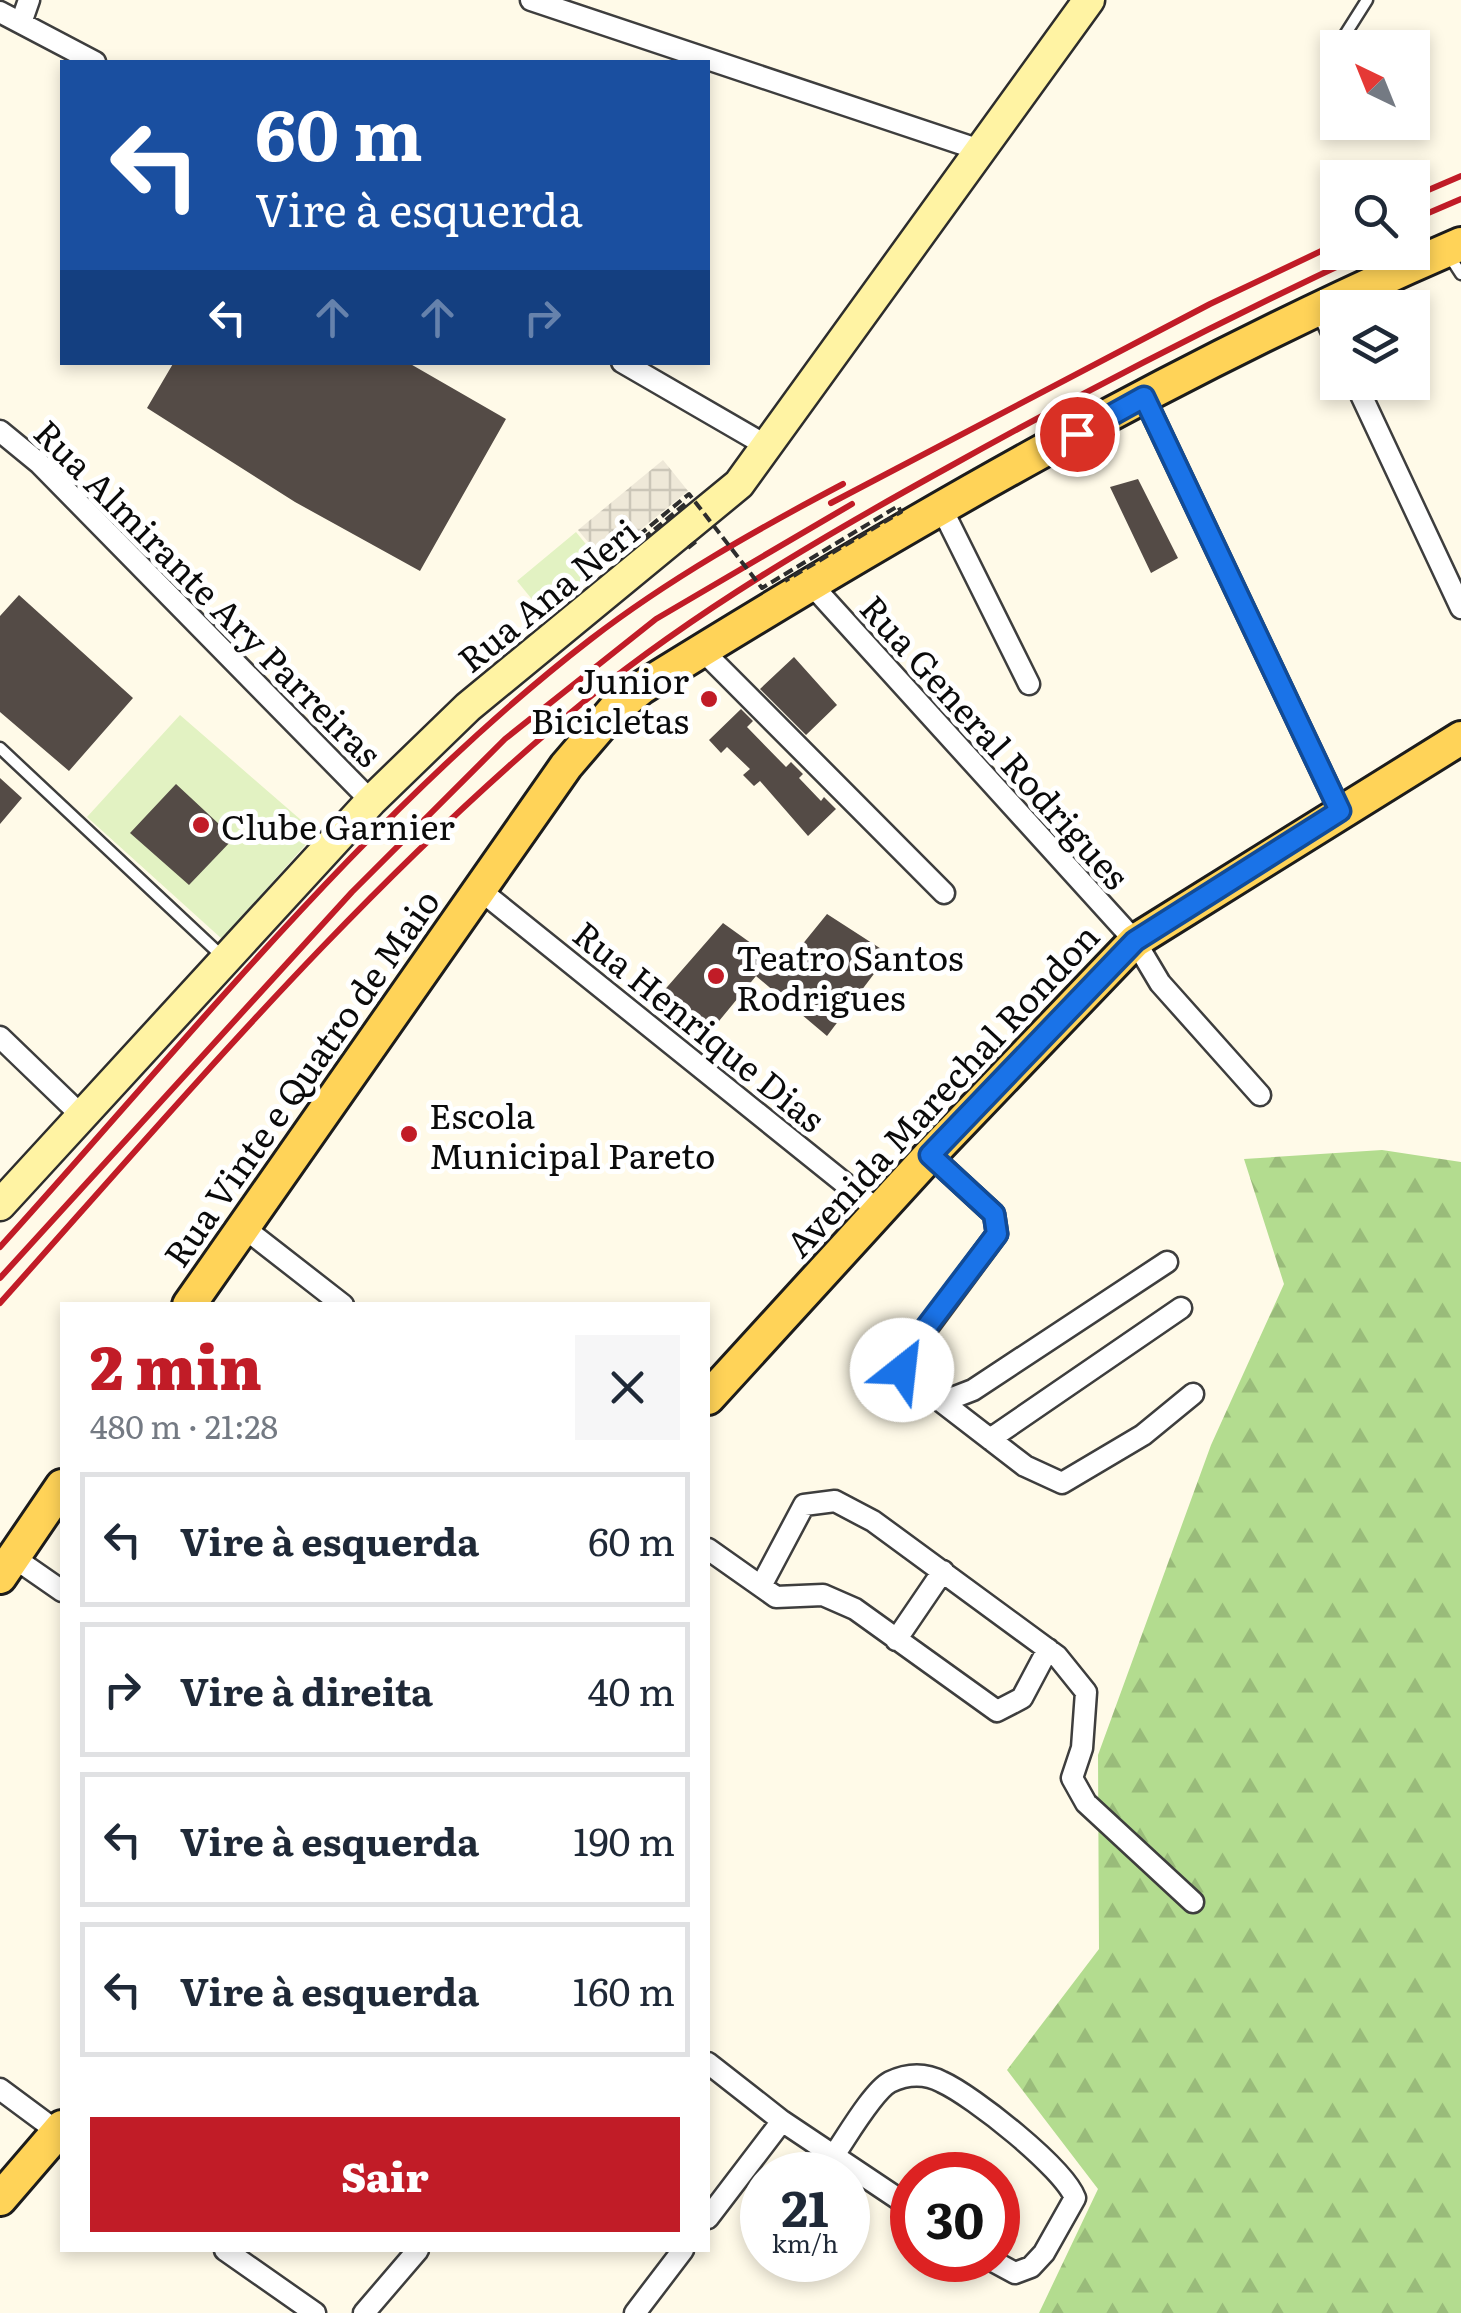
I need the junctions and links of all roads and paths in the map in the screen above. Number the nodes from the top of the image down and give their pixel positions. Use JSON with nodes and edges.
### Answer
{"nodes":[{"id":1,"x":29,"y":0,"type":"edge"},
{"id":2,"x":531,"y":0,"type":"edge"},
{"id":3,"x":1090,"y":0,"type":"edge"},
{"id":4,"x":1367,"y":0,"type":"edge"},
{"id":5,"x":554,"y":4,"type":"edge"},
{"id":6,"x":0,"y":12,"type":"edge"},
{"id":7,"x":21,"y":24,"type":"junction"},
{"id":8,"x":1348,"y":30,"type":"edge"},
{"id":9,"x":90,"y":60,"type":"edge"},
{"id":10,"x":983,"y":151,"type":"junction"},
{"id":11,"x":1456,"y":256,"type":"edge"},
{"id":12,"x":1369,"y":290,"type":"edge"},
{"id":13,"x":1320,"y":309,"type":"edge"},
{"id":14,"x":627,"y":365,"type":"edge"},
{"id":15,"x":1144,"y":397,"type":"junction"},
{"id":16,"x":1363,"y":400,"type":"edge"},
{"id":17,"x":0,"y":431,"type":"edge"},
{"id":18,"x":767,"y":446,"type":"junction"},
{"id":19,"x":685,"y":504,"type":"dead end"},
{"id":20,"x":942,"y":509,"type":"junction"},
{"id":21,"x":698,"y":540,"type":"dead end"},
{"id":22,"x":688,"y":548,"type":"dead end"},
{"id":23,"x":797,"y":582,"type":"junction"},
{"id":24,"x":1461,"y":608,"type":"edge"},
{"id":25,"x":702,"y":650,"type":"junction"},
{"id":26,"x":1030,"y":684,"type":"dead end"},
{"id":27,"x":1461,"y":738,"type":"edge"},
{"id":28,"x":0,"y":748,"type":"edge"},
{"id":29,"x":371,"y":801,"type":"junction"},
{"id":30,"x":1340,"y":811,"type":"junction"},
{"id":31,"x":480,"y":890,"type":"junction"},
{"id":32,"x":944,"y":894,"type":"dead end"},
{"id":33,"x":1135,"y":941,"type":"junction"},
{"id":34,"x":224,"y":959,"type":"junction"},
{"id":35,"x":0,"y":1037,"type":"edge"},
{"id":36,"x":1260,"y":1095,"type":"dead end"},
{"id":37,"x":82,"y":1116,"type":"junction"},
{"id":38,"x":930,"y":1155,"type":"junction"},
{"id":39,"x":0,"y":1205,"type":"edge"},
{"id":40,"x":879,"y":1211,"type":"junction"},
{"id":41,"x":243,"y":1227,"type":"junction"},
{"id":42,"x":1166,"y":1262,"type":"dead end"},
{"id":43,"x":191,"y":1302,"type":"edge"},
{"id":44,"x":339,"y":1302,"type":"edge"},
{"id":45,"x":1181,"y":1308,"type":"dead end"},
{"id":46,"x":1193,"y":1394,"type":"dead end"},
{"id":47,"x":710,"y":1396,"type":"edge"},
{"id":48,"x":942,"y":1402,"type":"junction"},
{"id":49,"x":990,"y":1439,"type":"junction"},
{"id":50,"x":60,"y":1489,"type":"edge"},
{"id":51,"x":710,"y":1550,"type":"edge"},
{"id":52,"x":6,"y":1567,"type":"edge"},
{"id":53,"x":943,"y":1571,"type":"junction"},
{"id":54,"x":761,"y":1586,"type":"junction"},
{"id":55,"x":60,"y":1591,"type":"edge"},
{"id":56,"x":896,"y":1640,"type":"junction"},
{"id":57,"x":1048,"y":1649,"type":"junction"},
{"id":58,"x":1193,"y":1902,"type":"dead end"},
{"id":59,"x":710,"y":2065,"type":"edge"},
{"id":60,"x":0,"y":2090,"type":"edge"},
{"id":61,"x":782,"y":2121,"type":"junction"},
{"id":62,"x":60,"y":2131,"type":"edge"},
{"id":63,"x":60,"y":2133,"type":"edge"},
{"id":64,"x":829,"y":2152,"type":"edge"},
{"id":65,"x":836,"y":2152,"type":"edge"},
{"id":66,"x":0,"y":2199,"type":"edge"},
{"id":67,"x":710,"y":2215,"type":"edge"},
{"id":68,"x":229,"y":2252,"type":"edge"},
{"id":69,"x":416,"y":2252,"type":"edge"},
{"id":70,"x":681,"y":2252,"type":"edge"},
{"id":71,"x":1020,"y":2271,"type":"edge"},
{"id":72,"x":315,"y":2313,"type":"edge"},
{"id":73,"x":364,"y":2313,"type":"edge"},
{"id":74,"x":635,"y":2313,"type":"edge"}],
"edges":[{"from":1,"to":7,"type":"street"},
{"from":2,"to":5,"type":"street"},
{"from":3,"to":10,"type":"main road","name":"Rua Ana Neri"},
{"from":4,"to":8,"type":"lane"},
{"from":5,"to":10,"type":"street"},
{"from":6,"to":7,"type":"street"},
{"from":7,"to":9,"type":"street"},
{"from":10,"to":18,"type":"main road","name":"Rua Ana Neri"},
{"from":11,"to":12,"type":"main road","name":"Rua Vinte e Quatro de Maio"},
{"from":13,"to":15,"type":"main road","name":"Rua Vinte e Quatro de Maio"},
{"from":14,"to":18,"type":"street"},
{"from":15,"to":20,"type":"main road","name":"Rua Vinte e Quatro de Maio"},
{"from":15,"to":30,"type":"street"},
{"from":16,"to":24,"type":"street"},
{"from":17,"to":29,"type":"street","name":"Rua Almirante Ary Parreiras"},
{"from":18,"to":29,"type":"main road","name":"Rua Ana Neri"},
{"from":19,"to":23,"type":"path","bridge":true},
{"from":20,"to":23,"type":"main road","name":"Rua Vinte e Quatro de Maio"},
{"from":20,"to":26,"type":"street"},
{"from":21,"to":22,"type":"path","bridge":true},
{"from":23,"to":25,"type":"main road","name":"Rua Vinte e Quatro de Maio"},
{"from":23,"to":33,"type":"street","name":"Rua General Rodrigues"},
{"from":25,"to":31,"type":"main road","name":"Rua Vinte e Quatro de Maio"},
{"from":25,"to":32,"type":"street"},
{"from":27,"to":30,"type":"main road","name":"Avenida Marechal Rondon"},
{"from":28,"to":34,"type":"lane"},
{"from":29,"to":34,"type":"main road","name":"Rua Ana Neri"},
{"from":30,"to":33,"type":"main road","name":"Avenida Marechal Rondon"},
{"from":31,"to":40,"type":"street","name":"Rua Henrique Dias"},
{"from":31,"to":41,"type":"main road","name":"Rua Vinte e Quatro de Maio"},
{"from":33,"to":36,"type":"street","name":"Rua General Rodrigues"},
{"from":33,"to":38,"type":"main road","name":"Avenida Marechal Rondon"},
{"from":34,"to":37,"type":"main road","name":"Rua Ana Neri"},
{"from":35,"to":37,"type":"street"},
{"from":37,"to":39,"type":"main road","name":"Rua Ana Neri"},
{"from":38,"to":40,"type":"main road","name":"Avenida Marechal Rondon"},
{"from":38,"to":48,"type":"street"},
{"from":40,"to":47,"type":"main road","name":"Avenida Marechal Rondon"},
{"from":41,"to":43,"type":"main road","name":"Rua Vinte e Quatro de Maio"},
{"from":41,"to":44,"type":"street"},
{"from":42,"to":48,"type":"street"},
{"from":45,"to":49,"type":"street"},
{"from":46,"to":49,"type":"street"},
{"from":48,"to":49,"type":"street"},
{"from":50,"to":52,"type":"main road"},
{"from":51,"to":54,"type":"street"},
{"from":52,"to":55,"type":"street"},
{"from":53,"to":54,"type":"street"},
{"from":53,"to":56,"type":"street"},
{"from":53,"to":57,"type":"street"},
{"from":54,"to":56,"type":"street"},
{"from":56,"to":57,"type":"street"},
{"from":57,"to":58,"type":"street"},
{"from":59,"to":61,"type":"street"},
{"from":60,"to":62,"type":"street"},
{"from":61,"to":64,"type":"street"},
{"from":61,"to":67,"type":"street"},
{"from":63,"to":66,"type":"main road"},
{"from":65,"to":71,"type":"street"},
{"from":68,"to":72,"type":"street"},
{"from":69,"to":73,"type":"street"},
{"from":70,"to":74,"type":"street"}]}
